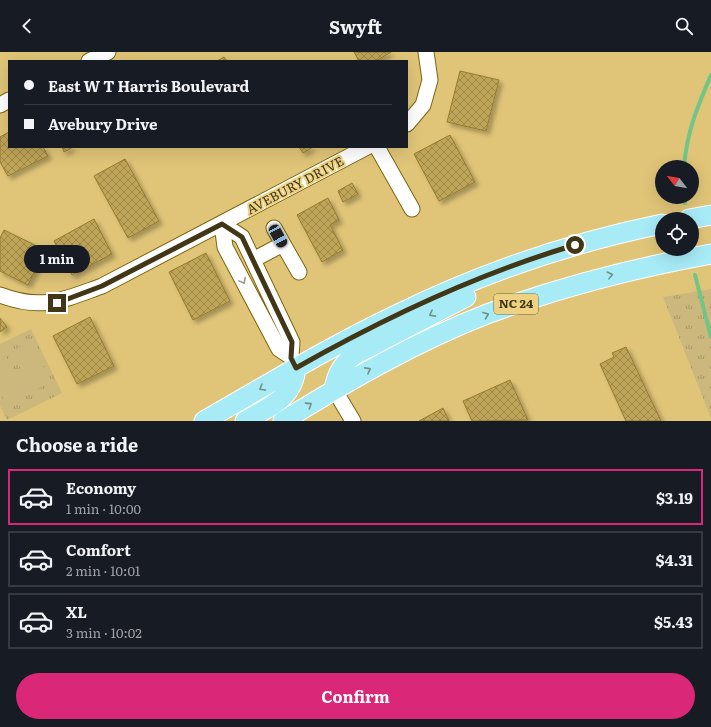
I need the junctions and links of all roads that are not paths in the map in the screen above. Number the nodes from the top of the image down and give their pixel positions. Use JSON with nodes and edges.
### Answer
{"nodes":[{"id":1,"x":108,"y":52,"type":"edge"},
{"id":2,"x":426,"y":52,"type":"edge"},
{"id":3,"x":91,"y":60,"type":"edge"},
{"id":4,"x":408,"y":123,"type":"edge"},
{"id":5,"x":365,"y":148,"type":"edge"},
{"id":6,"x":378,"y":148,"type":"edge"},
{"id":7,"x":412,"y":209,"type":"dead end"},
{"id":8,"x":711,"y":215,"type":"edge"},
{"id":9,"x":699,"y":217,"type":"edge"},
{"id":10,"x":222,"y":224,"type":"junction"},
{"id":11,"x":655,"y":226,"type":"edge"},
{"id":12,"x":274,"y":228,"type":"dead end"},
{"id":13,"x":283,"y":244,"type":"junction"},
{"id":14,"x":711,"y":254,"type":"edge"},
{"id":15,"x":540,"y":256,"type":"junction"},
{"id":16,"x":253,"y":260,"type":"junction"},
{"id":17,"x":299,"y":272,"type":"dead end"},
{"id":18,"x":0,"y":295,"type":"edge"},
{"id":19,"x":293,"y":363,"type":"junction"},
{"id":20,"x":334,"y":389,"type":"junction"},
{"id":21,"x":204,"y":421,"type":"edge"},
{"id":22,"x":245,"y":421,"type":"edge"},
{"id":23,"x":283,"y":421,"type":"edge"},
{"id":24,"x":353,"y":421,"type":"edge"}],
"edges":[{"from":1,"to":3,"type":"street"},
{"from":2,"to":4,"type":"street"},
{"from":5,"to":10,"type":"street","name":"AVEBURY DRIVE"},
{"from":6,"to":7,"type":"street"},
{"from":8,"to":9,"type":"main road"},
{"from":10,"to":16,"type":"street"},
{"from":10,"to":18,"type":"street","name":"AVEBURY DRIVE"},
{"from":10,"to":19,"type":"street","one_way":true},
{"from":11,"to":15,"type":"main road"},
{"from":12,"to":13,"type":"street"},
{"from":13,"to":16,"type":"street"},
{"from":13,"to":17,"type":"street"},
{"from":20,"to":14,"type":"main road","number":"NC 24","one_way":true},
{"from":15,"to":19,"type":"main road"},
{"from":15,"to":20,"type":"main road","one_way":true},
{"from":16,"to":19,"type":"street"},
{"from":19,"to":21,"type":"main road","one_way":true},
{"from":19,"to":22,"type":"main road"},
{"from":23,"to":20,"type":"main road","number":"NC 24","one_way":true},
{"from":20,"to":24,"type":"street"}]}
